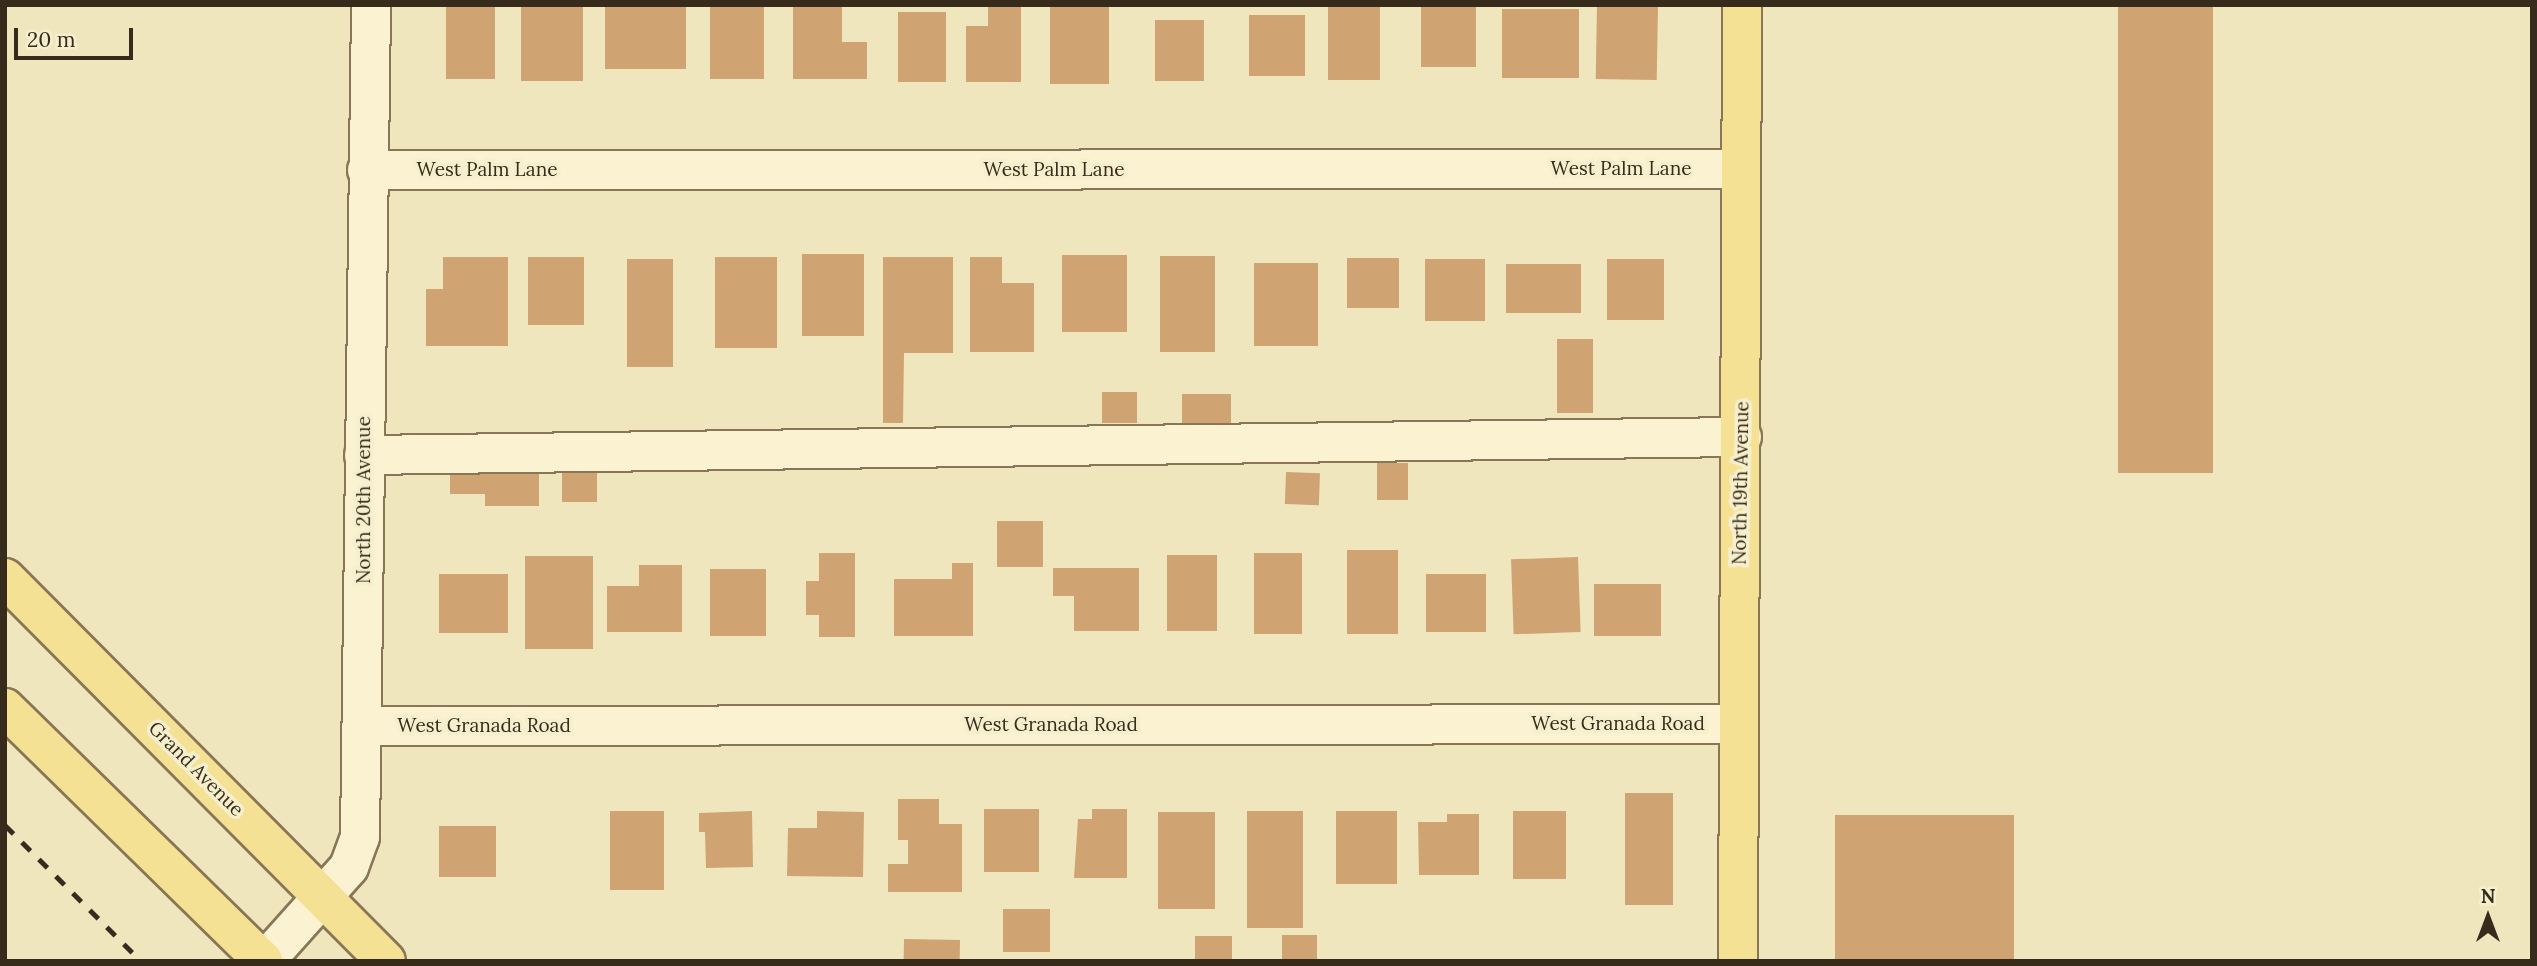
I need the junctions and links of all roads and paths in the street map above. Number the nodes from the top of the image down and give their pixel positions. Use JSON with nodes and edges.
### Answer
{"nodes":[{"id":1,"x":371,"y":5,"type":"edge"},
{"id":2,"x":1742,"y":5,"type":"edge"},
{"id":3,"x":1741,"y":169,"type":"junction"},
{"id":4,"x":367,"y":170,"type":"junction"},
{"id":5,"x":1742,"y":437,"type":"junction"},
{"id":6,"x":364,"y":455,"type":"junction"},
{"id":7,"x":5,"y":578,"type":"edge"},
{"id":8,"x":5,"y":708,"type":"edge"},
{"id":9,"x":1738,"y":724,"type":"junction"},
{"id":10,"x":363,"y":726,"type":"junction"},
{"id":11,"x":323,"y":896,"type":"junction"},
{"id":12,"x":264,"y":961,"type":"edge"},
{"id":13,"x":386,"y":961,"type":"edge"},
{"id":14,"x":1738,"y":961,"type":"edge"}],
"edges":[{"from":1,"to":4,"type":"street","name":"North 20th Avenue"},
{"from":2,"to":3,"type":"main road","name":"North 19th Avenue"},
{"from":3,"to":4,"type":"street","name":"West Palm Lane"},
{"from":3,"to":5,"type":"main road","name":"North 19th Avenue"},
{"from":4,"to":6,"type":"street","name":"North 20th Avenue"},
{"from":5,"to":6,"type":"street"},
{"from":5,"to":9,"type":"main road","name":"North 19th Avenue"},
{"from":6,"to":10,"type":"street","name":"North 20th Avenue"},
{"from":7,"to":11,"type":"main road","name":"Grand Avenue"},
{"from":8,"to":12,"type":"main road"},
{"from":9,"to":10,"type":"street","name":"West Granada Road"},
{"from":9,"to":14,"type":"main road","name":"North 19th Avenue"},
{"from":10,"to":11,"type":"street","name":"North 20th Avenue"},
{"from":11,"to":12,"type":"street","name":"North 20th Avenue"},
{"from":11,"to":13,"type":"main road","name":"Grand Avenue"}]}
